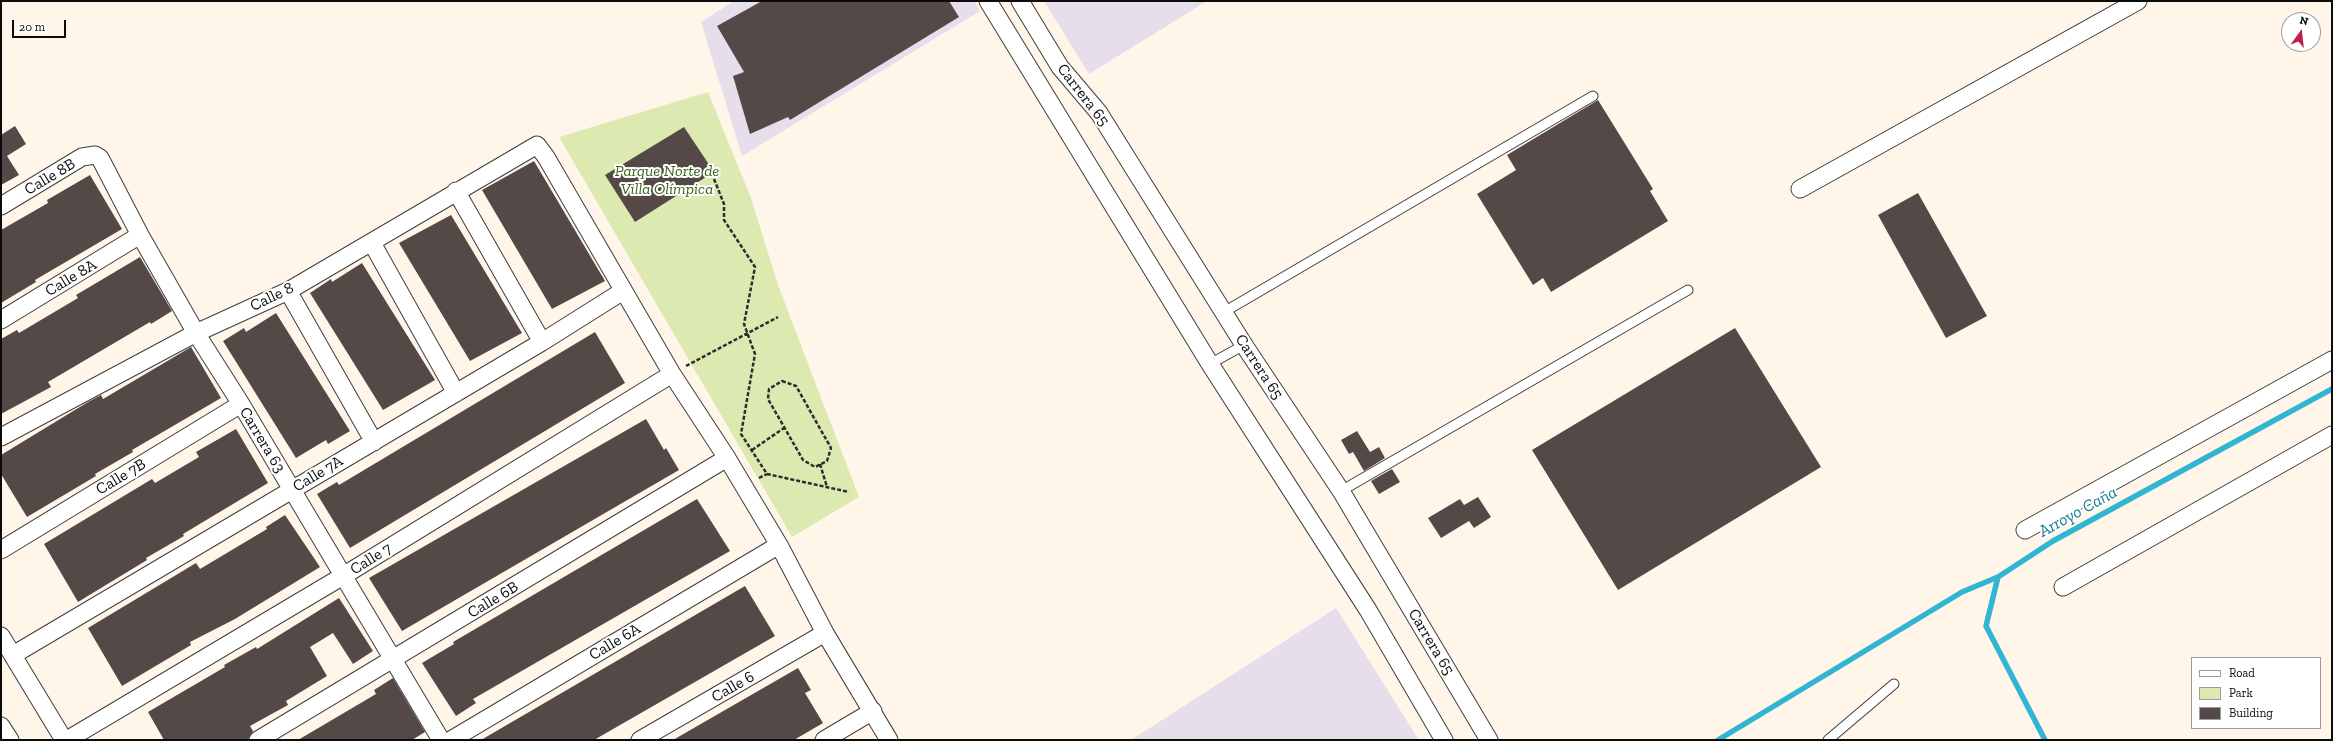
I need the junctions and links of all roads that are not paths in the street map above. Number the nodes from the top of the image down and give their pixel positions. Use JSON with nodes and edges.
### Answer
{"nodes":[{"id":1,"x":988,"y":1,"type":"edge"},
{"id":2,"x":1020,"y":1,"type":"edge"},
{"id":3,"x":2138,"y":1,"type":"edge"},
{"id":4,"x":1593,"y":96,"type":"dead end"},
{"id":5,"x":100,"y":158,"type":"joint"},
{"id":6,"x":1800,"y":189,"type":"dead end"},
{"id":7,"x":456,"y":191,"type":"junction"},
{"id":8,"x":1,"y":206,"type":"edge"},
{"id":9,"x":140,"y":235,"type":"junction"},
{"id":10,"x":372,"y":243,"type":"junction"},
{"id":11,"x":1688,"y":290,"type":"dead end"},
{"id":12,"x":288,"y":291,"type":"junction"},
{"id":13,"x":623,"y":291,"type":"junction"},
{"id":14,"x":1224,"y":312,"type":"junction"},
{"id":15,"x":1,"y":320,"type":"edge"},
{"id":16,"x":196,"y":333,"type":"junction"},
{"id":17,"x":542,"y":342,"type":"junction"},
{"id":18,"x":1244,"y":345,"type":"junction"},
{"id":19,"x":2332,"y":360,"type":"edge"},
{"id":20,"x":1210,"y":364,"type":"junction"},
{"id":21,"x":672,"y":374,"type":"junction"},
{"id":22,"x":456,"y":393,"type":"junction"},
{"id":23,"x":241,"y":404,"type":"junction"},
{"id":24,"x":2332,"y":435,"type":"edge"},
{"id":25,"x":1,"y":437,"type":"edge"},
{"id":26,"x":374,"y":442,"type":"junction"},
{"id":27,"x":727,"y":458,"type":"junction"},
{"id":28,"x":292,"y":490,"type":"junction"},
{"id":29,"x":1341,"y":491,"type":"junction"},
{"id":30,"x":2025,"y":530,"type":"dead end"},
{"id":31,"x":779,"y":545,"type":"junction"},
{"id":32,"x":1,"y":550,"type":"edge"},
{"id":33,"x":343,"y":576,"type":"junction"},
{"id":34,"x":2063,"y":587,"type":"dead end"},
{"id":35,"x":826,"y":633,"type":"junction"},
{"id":36,"x":1,"y":636,"type":"edge"},
{"id":37,"x":13,"y":655,"type":"junction"},
{"id":38,"x":394,"y":660,"type":"junction"},
{"id":39,"x":1894,"y":684,"type":"dead end"},
{"id":40,"x":873,"y":711,"type":"junction"},
{"id":41,"x":1,"y":726,"type":"edge"},
{"id":42,"x":10,"y":740,"type":"edge"},
{"id":43,"x":64,"y":740,"type":"edge"},
{"id":44,"x":67,"y":740,"type":"edge"},
{"id":45,"x":258,"y":740,"type":"edge"},
{"id":46,"x":441,"y":740,"type":"edge"},
{"id":47,"x":451,"y":740,"type":"edge"},
{"id":48,"x":640,"y":740,"type":"edge"},
{"id":49,"x":824,"y":740,"type":"edge"},
{"id":50,"x":889,"y":740,"type":"edge"},
{"id":51,"x":1444,"y":740,"type":"edge"},
{"id":52,"x":1489,"y":740,"type":"edge"},
{"id":53,"x":1828,"y":740,"type":"edge"}],
"edges":[{"from":1,"to":20,"type":"street","name":"Carrera 65"},
{"from":2,"to":14,"type":"street","name":"Carrera 65"},
{"from":3,"to":6,"type":"street"},
{"from":4,"to":14,"type":"lane"},
{"from":5,"to":8,"type":"street","name":"Calle 8B"},
{"from":5,"to":9,"type":"street","name":"Carrera 63"},
{"from":7,"to":10,"type":"street","name":"Calle 8"},
{"from":7,"to":13,"type":"street","name":"Calle 8"},
{"from":7,"to":17,"type":"street"},
{"from":9,"to":15,"type":"street","name":"Calle 8A"},
{"from":9,"to":16,"type":"street","name":"Carrera 63"},
{"from":10,"to":12,"type":"street","name":"Calle 8"},
{"from":10,"to":22,"type":"street"},
{"from":11,"to":29,"type":"lane"},
{"from":12,"to":16,"type":"street","name":"Calle 8"},
{"from":12,"to":26,"type":"street"},
{"from":13,"to":17,"type":"street","name":"Calle 7A"},
{"from":13,"to":21,"type":"street"},
{"from":14,"to":18,"type":"street","name":"Carrera 65"},
{"from":16,"to":23,"type":"street","name":"Carrera 63"},
{"from":16,"to":25,"type":"street","name":"Calle 8"},
{"from":17,"to":22,"type":"street","name":"Calle 7A"},
{"from":18,"to":20,"type":"lane"},
{"from":18,"to":29,"type":"street","name":"Carrera 65"},
{"from":19,"to":30,"type":"street"},
{"from":20,"to":51,"type":"street","name":"Carrera 65"},
{"from":21,"to":27,"type":"street"},
{"from":21,"to":33,"type":"street","name":"Calle 7"},
{"from":22,"to":26,"type":"street","name":"Calle 7A"},
{"from":23,"to":28,"type":"street","name":"Carrera 63"},
{"from":23,"to":32,"type":"street","name":"Calle 7B"},
{"from":24,"to":34,"type":"street"},
{"from":26,"to":28,"type":"street","name":"Calle 7A"},
{"from":27,"to":31,"type":"street"},
{"from":27,"to":38,"type":"street","name":"Calle 6B"},
{"from":28,"to":33,"type":"street","name":"Carrera 63"},
{"from":28,"to":37,"type":"street","name":"Calle 7A"},
{"from":29,"to":52,"type":"street","name":"Carrera 65"},
{"from":31,"to":35,"type":"street"},
{"from":31,"to":47,"type":"street","name":"Calle 6A"},
{"from":33,"to":38,"type":"street","name":"Carrera 63"},
{"from":33,"to":44,"type":"street","name":"Calle 7"},
{"from":35,"to":40,"type":"street"},
{"from":35,"to":48,"type":"street","name":"Calle 6"},
{"from":36,"to":37,"type":"street"},
{"from":37,"to":43,"type":"street"},
{"from":38,"to":45,"type":"street","name":"Calle 6B"},
{"from":38,"to":46,"type":"street","name":"Carrera 63"},
{"from":39,"to":53,"type":"lane"},
{"from":40,"to":49,"type":"street"},
{"from":40,"to":50,"type":"street"},
{"from":41,"to":42,"type":"street"}]}
